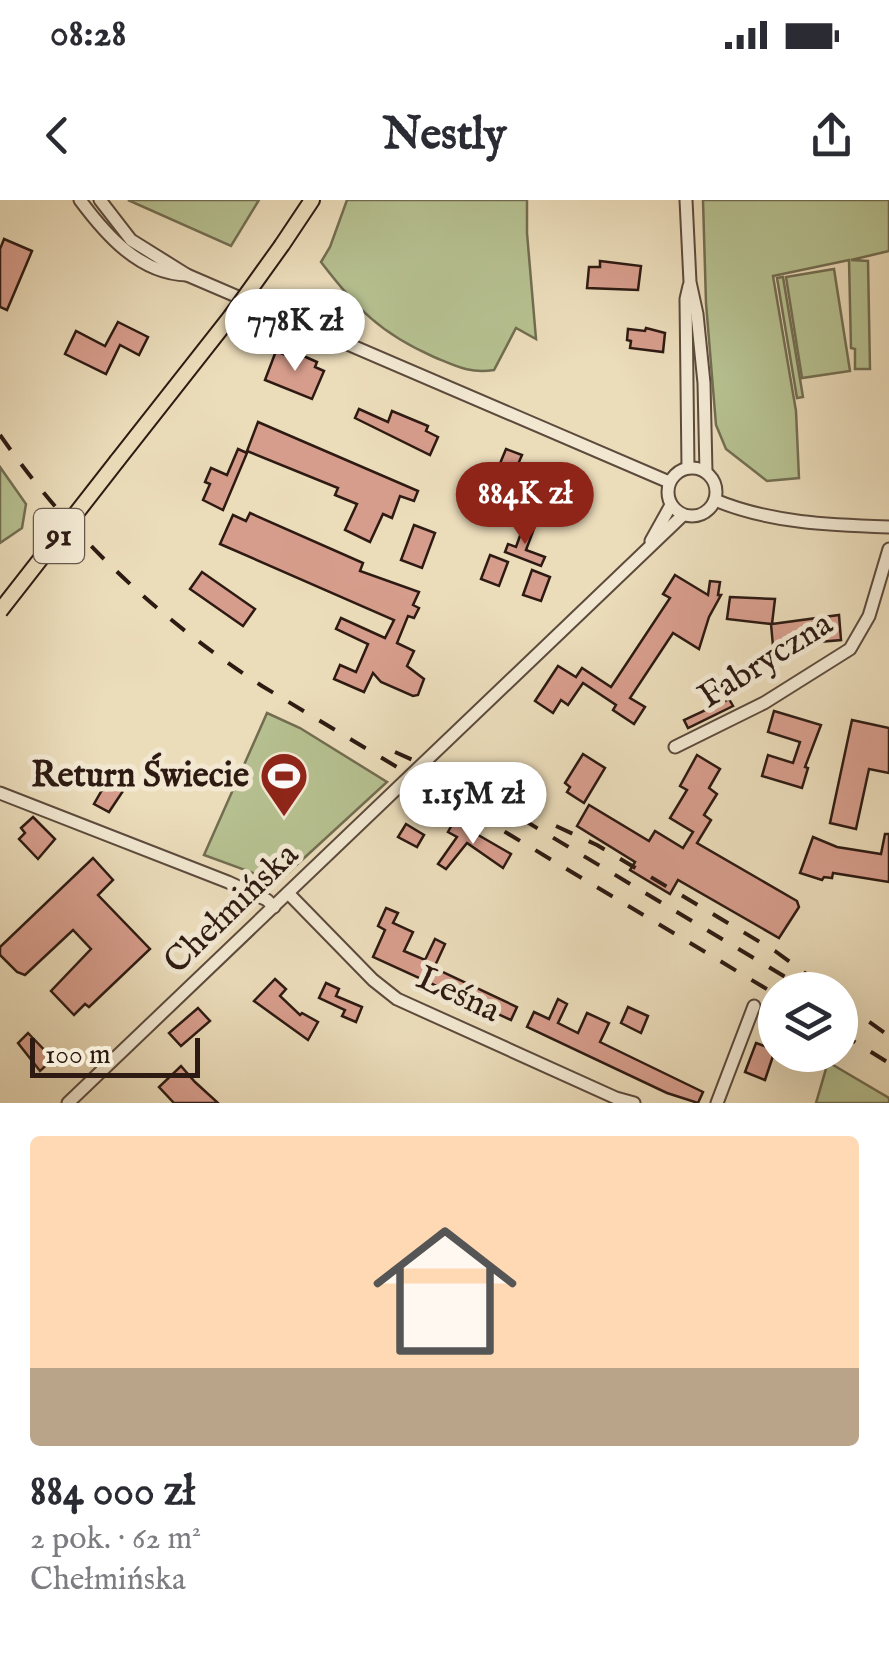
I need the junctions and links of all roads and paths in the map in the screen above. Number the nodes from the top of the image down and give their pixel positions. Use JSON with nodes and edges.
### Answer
{"nodes":[{"id":1,"x":80,"y":200,"type":"edge"},
{"id":2,"x":100,"y":200,"type":"edge"},
{"id":3,"x":312,"y":200,"type":"edge"},
{"id":4,"x":686,"y":200,"type":"edge"},
{"id":5,"x":187,"y":276,"type":"junction"},
{"id":6,"x":690,"y":282,"type":"junction"},
{"id":7,"x":688,"y":468,"type":"junction"},
{"id":8,"x":706,"y":472,"type":"junction"},
{"id":9,"x":669,"y":482,"type":"junction"},
{"id":10,"x":715,"y":500,"type":"junction"},
{"id":11,"x":671,"y":505,"type":"junction"},
{"id":12,"x":683,"y":514,"type":"junction"},
{"id":13,"x":889,"y":527,"type":"edge"},
{"id":14,"x":649,"y":545,"type":"junction"},
{"id":15,"x":889,"y":550,"type":"edge"},
{"id":16,"x":0,"y":611,"type":"edge"},
{"id":17,"x":675,"y":747,"type":"dead end"},
{"id":18,"x":0,"y":792,"type":"edge"},
{"id":19,"x":288,"y":893,"type":"junction"},
{"id":20,"x":274,"y":907,"type":"junction"},
{"id":21,"x":754,"y":1006,"type":"dead end"},
{"id":22,"x":68,"y":1103,"type":"edge"},
{"id":23,"x":634,"y":1103,"type":"edge"},
{"id":24,"x":717,"y":1103,"type":"edge"}],
"edges":[{"from":1,"to":5,"type":"street"},
{"from":2,"to":5,"type":"street"},
{"from":3,"to":16,"type":"main road","number":"91","bridge":true},
{"from":4,"to":6,"type":"street"},
{"from":5,"to":9,"type":"street"},
{"from":6,"to":7,"type":"street"},
{"from":6,"to":8,"type":"street"},
{"from":7,"to":8,"type":"street"},
{"from":7,"to":9,"type":"street"},
{"from":8,"to":10,"type":"street"},
{"from":9,"to":11,"type":"street"},
{"from":10,"to":12,"type":"street"},
{"from":10,"to":13,"type":"street"},
{"from":11,"to":12,"type":"street"},
{"from":11,"to":14,"type":"street","name":"Chełmińska"},
{"from":12,"to":14,"type":"street","name":"Chełmińska"},
{"from":14,"to":19,"type":"street","name":"Chełmińska"},
{"from":15,"to":17,"type":"street","name":"Fabryczna"},
{"from":18,"to":20,"type":"street"},
{"from":19,"to":20,"type":"street","name":"Chełmińska"},
{"from":19,"to":23,"type":"street","name":"Leśna"},
{"from":20,"to":22,"type":"street","name":"Chełmińska"},
{"from":21,"to":24,"type":"street"}]}
